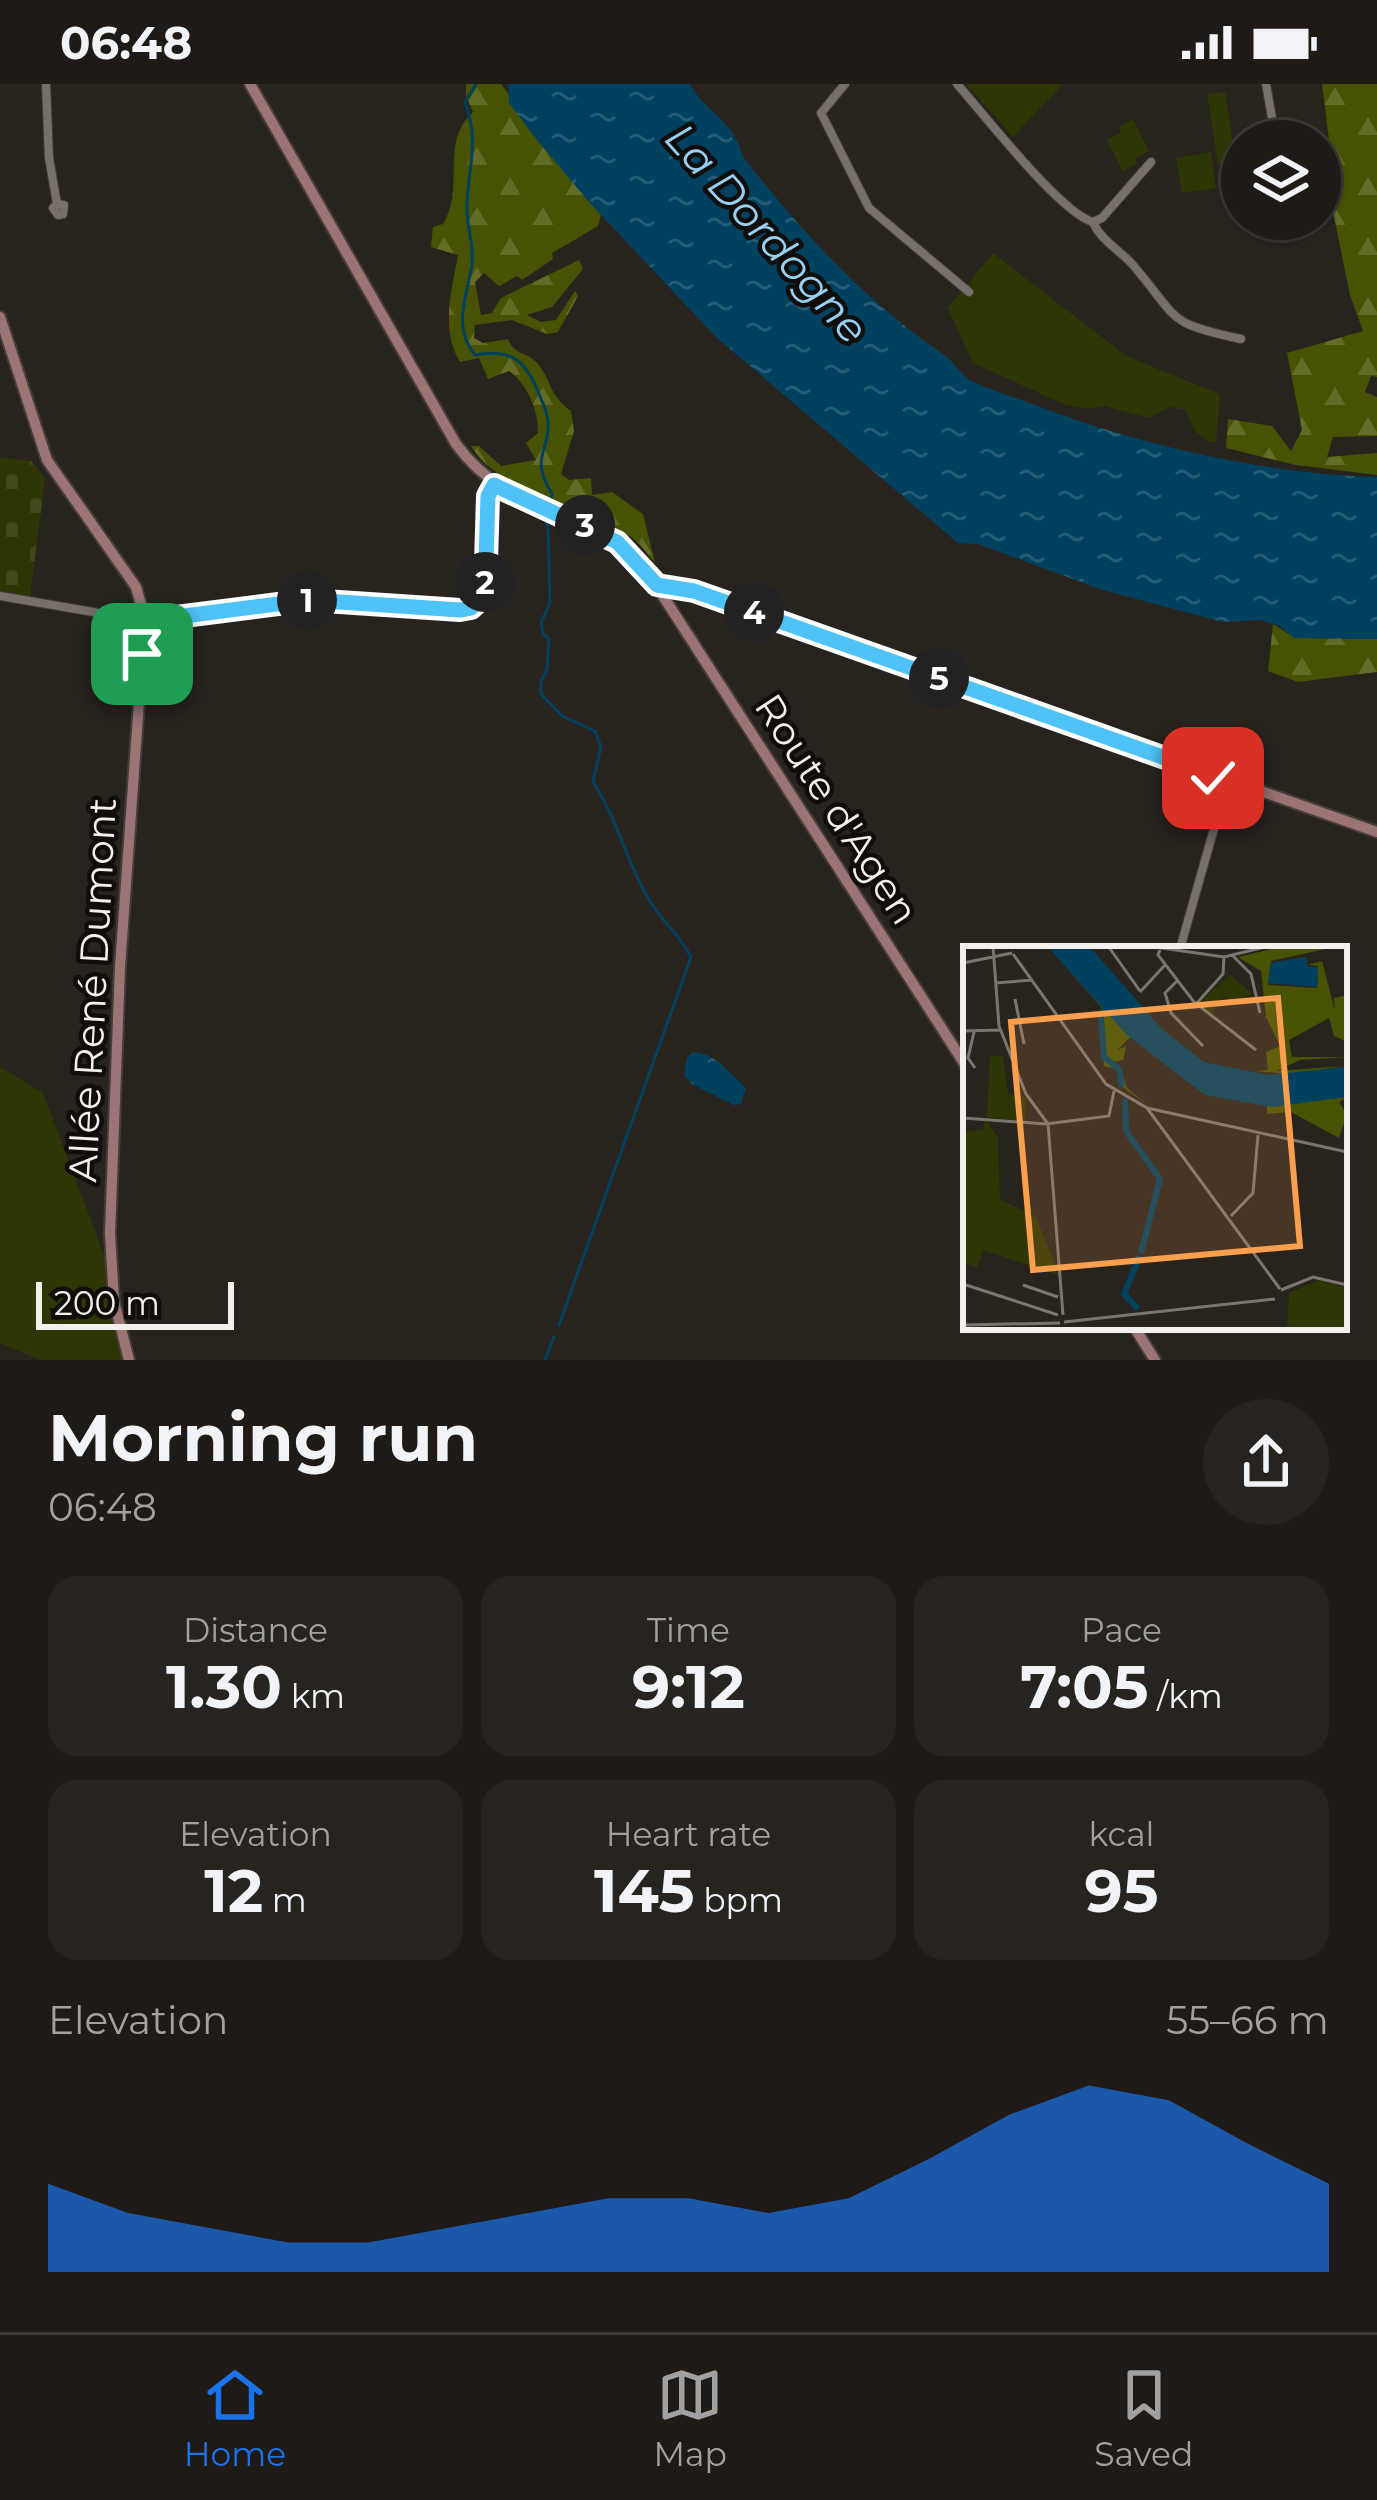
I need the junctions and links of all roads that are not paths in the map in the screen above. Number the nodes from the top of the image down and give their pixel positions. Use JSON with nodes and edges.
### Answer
{"nodes":[{"id":1,"x":46,"y":84,"type":"edge"},
{"id":2,"x":250,"y":84,"type":"edge"},
{"id":3,"x":845,"y":84,"type":"edge"},
{"id":4,"x":957,"y":84,"type":"edge"},
{"id":5,"x":1266,"y":84,"type":"edge"},
{"id":6,"x":1272,"y":120,"type":"edge"},
{"id":7,"x":1151,"y":162,"type":"dead end"},
{"id":8,"x":57,"y":204,"type":"dead end"},
{"id":9,"x":1093,"y":222,"type":"junction"},
{"id":10,"x":970,"y":292,"type":"dead end"},
{"id":11,"x":0,"y":317,"type":"edge"},
{"id":12,"x":1240,"y":339,"type":"dead end"},
{"id":13,"x":494,"y":485,"type":"junction"},
{"id":14,"x":659,"y":588,"type":"junction"},
{"id":15,"x":682,"y":590,"type":"junction"},
{"id":16,"x":0,"y":596,"type":"edge"},
{"id":17,"x":674,"y":611,"type":"junction"},
{"id":18,"x":145,"y":621,"type":"junction"},
{"id":19,"x":1213,"y":775,"type":"junction"},
{"id":20,"x":1377,"y":832,"type":"edge"},
{"id":21,"x":1181,"y":946,"type":"edge"},
{"id":22,"x":963,"y":1061,"type":"edge"},
{"id":23,"x":1136,"y":1330,"type":"edge"},
{"id":24,"x":129,"y":1360,"type":"edge"},
{"id":25,"x":1155,"y":1360,"type":"edge"}],
"edges":[{"from":1,"to":8,"type":"street"},
{"from":2,"to":13,"type":"main road"},
{"from":3,"to":10,"type":"street"},
{"from":4,"to":9,"type":"street"},
{"from":5,"to":6,"type":"street"},
{"from":7,"to":9,"type":"street"},
{"from":9,"to":12,"type":"street"},
{"from":11,"to":18,"type":"main road"},
{"from":13,"to":14,"type":"main road","name":"Route d'Agen"},
{"from":13,"to":18,"type":"street"},
{"from":14,"to":15,"type":"main road"},
{"from":14,"to":17,"type":"main road","name":"Route d'Agen"},
{"from":15,"to":17,"type":"main road"},
{"from":15,"to":19,"type":"main road"},
{"from":16,"to":18,"type":"street"},
{"from":17,"to":22,"type":"main road","name":"Route d'Agen"},
{"from":18,"to":24,"type":"main road","name":"Allée René Dumont"},
{"from":19,"to":20,"type":"main road"},
{"from":19,"to":21,"type":"street"},
{"from":23,"to":25,"type":"main road"}]}
